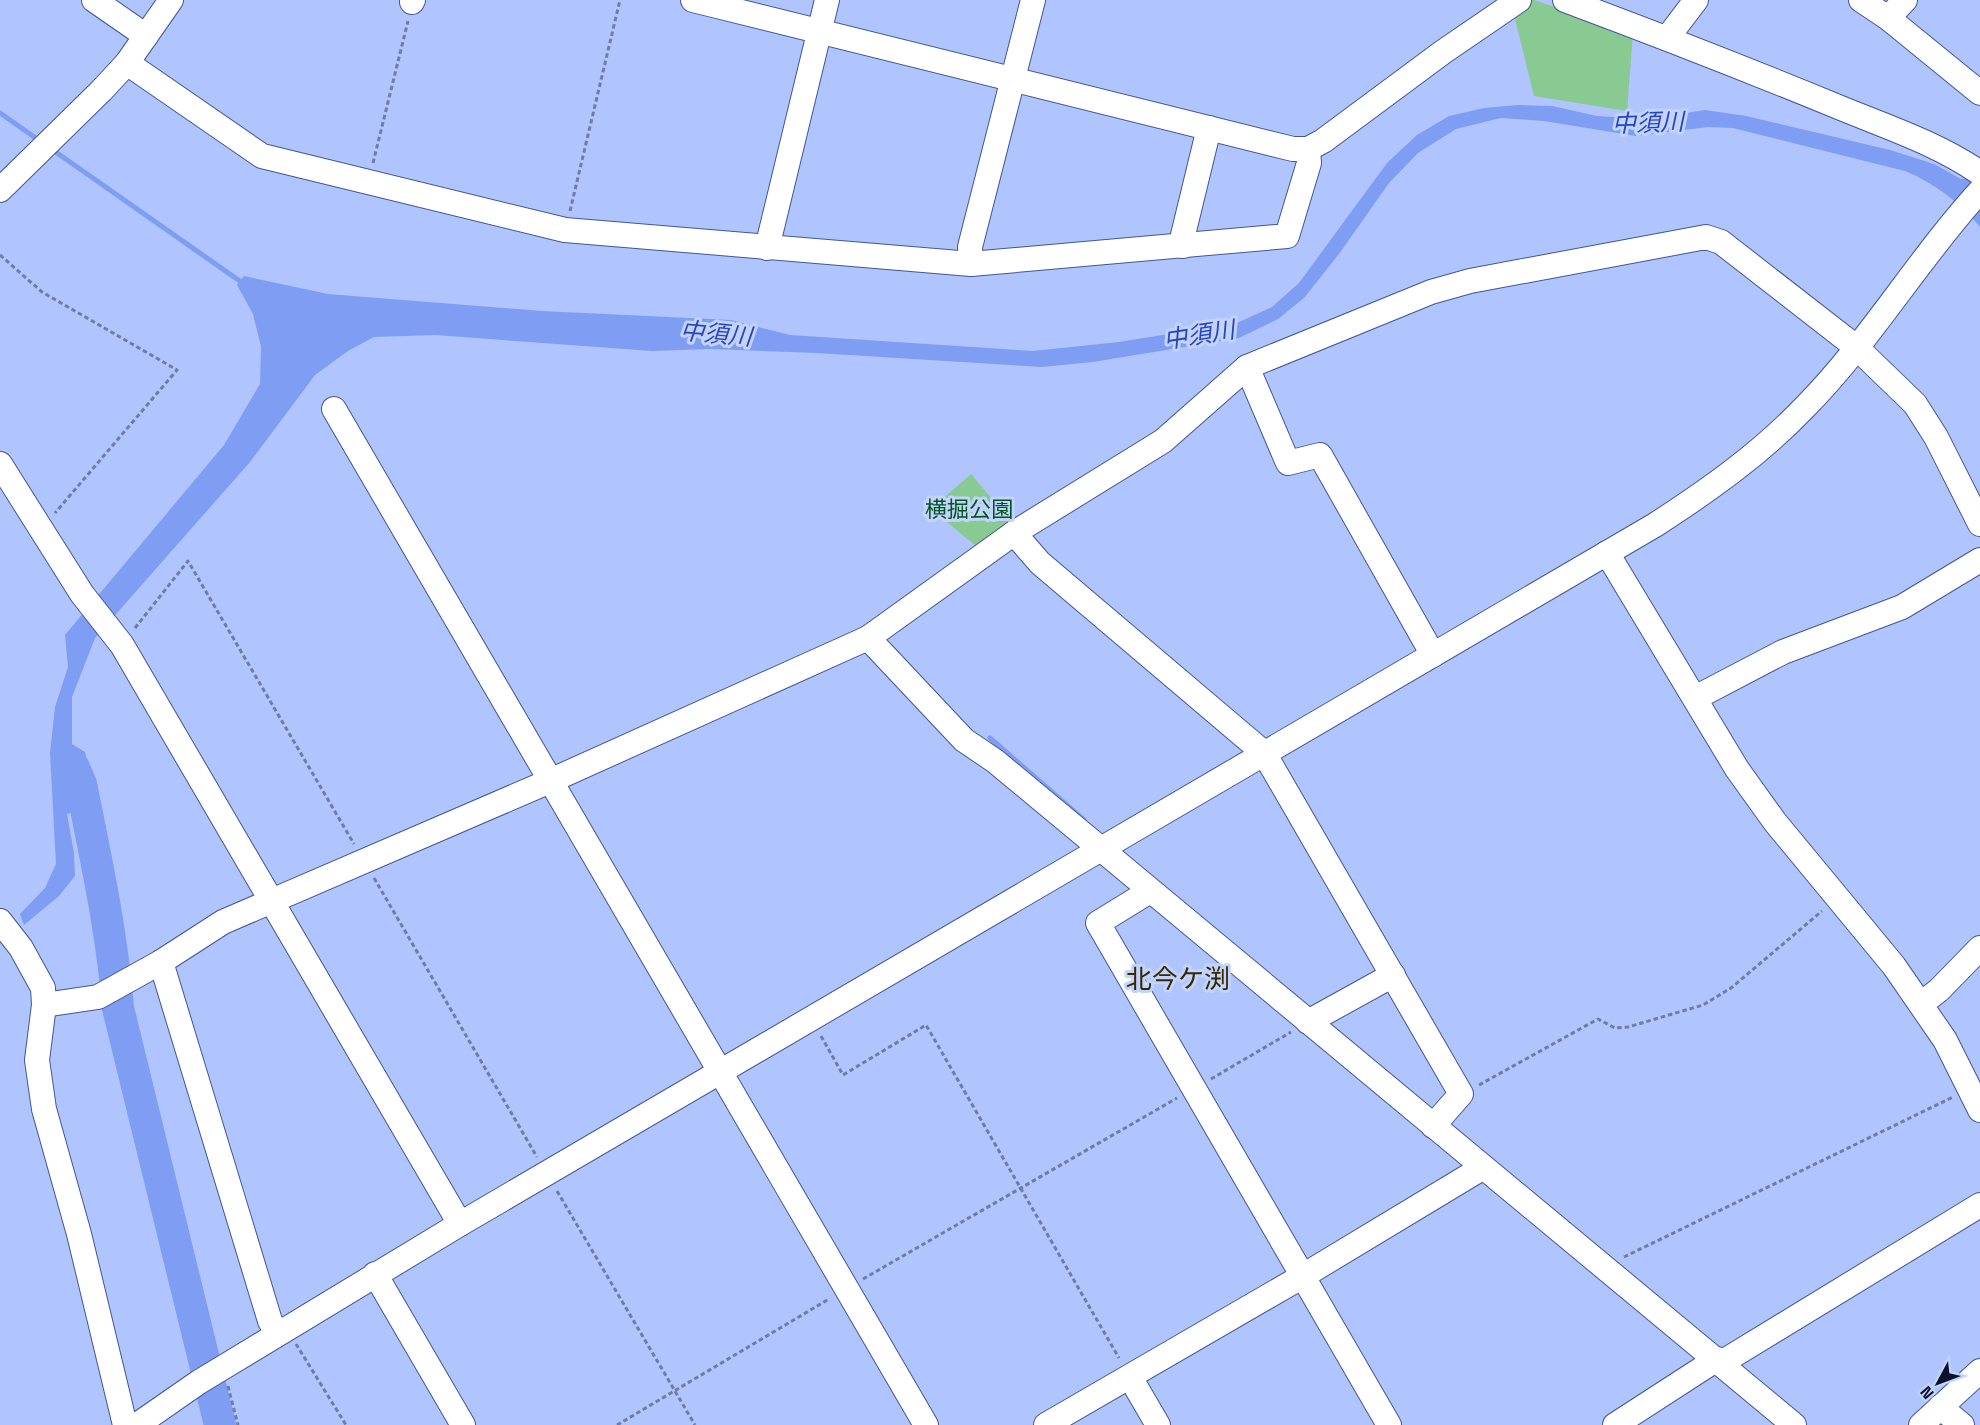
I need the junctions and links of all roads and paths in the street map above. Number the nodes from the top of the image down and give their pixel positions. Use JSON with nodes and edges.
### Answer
{"nodes":[{"id":1,"x":94,"y":0,"type":"edge"},
{"id":2,"x":171,"y":0,"type":"edge"},
{"id":3,"x":620,"y":0,"type":"edge"},
{"id":4,"x":693,"y":0,"type":"edge"},
{"id":5,"x":827,"y":0,"type":"edge"},
{"id":6,"x":1033,"y":0,"type":"edge"},
{"id":7,"x":1520,"y":0,"type":"edge"},
{"id":8,"x":1565,"y":0,"type":"edge"},
{"id":9,"x":1696,"y":0,"type":"edge"},
{"id":10,"x":1861,"y":0,"type":"edge"},
{"id":11,"x":1905,"y":0,"type":"edge"},
{"id":12,"x":413,"y":1,"type":"edge"},
{"id":13,"x":1888,"y":18,"type":"junction"},
{"id":14,"x":819,"y":31,"type":"junction"},
{"id":15,"x":146,"y":36,"type":"junction"},
{"id":16,"x":1668,"y":37,"type":"junction"},
{"id":17,"x":127,"y":63,"type":"junction"},
{"id":18,"x":1015,"y":79,"type":"junction"},
{"id":19,"x":1980,"y":93,"type":"edge"},
{"id":20,"x":1209,"y":128,"type":"junction"},
{"id":21,"x":1308,"y":149,"type":"junction"},
{"id":22,"x":1980,"y":173,"type":"edge"},
{"id":23,"x":369,"y":183,"type":"junction"},
{"id":24,"x":0,"y":190,"type":"edge"},
{"id":25,"x":1980,"y":190,"type":"edge"},
{"id":26,"x":566,"y":230,"type":"junction"},
{"id":27,"x":1183,"y":246,"type":"junction"},
{"id":28,"x":767,"y":248,"type":"junction"},
{"id":29,"x":0,"y":255,"type":"edge"},
{"id":30,"x":971,"y":264,"type":"junction"},
{"id":31,"x":1856,"y":347,"type":"junction"},
{"id":32,"x":1247,"y":367,"type":"junction"},
{"id":33,"x":334,"y":409,"type":"dead end"},
{"id":34,"x":0,"y":464,"type":"edge"},
{"id":35,"x":1980,"y":524,"type":"edge"},
{"id":36,"x":41,"y":529,"type":"junction"},
{"id":37,"x":1014,"y":533,"type":"junction"},
{"id":38,"x":1607,"y":553,"type":"junction"},
{"id":39,"x":1980,"y":560,"type":"edge"},
{"id":40,"x":868,"y":638,"type":"junction"},
{"id":41,"x":120,"y":642,"type":"junction"},
{"id":42,"x":1433,"y":655,"type":"junction"},
{"id":43,"x":1695,"y":698,"type":"junction"},
{"id":44,"x":1264,"y":753,"type":"junction"},
{"id":45,"x":550,"y":781,"type":"junction"},
{"id":46,"x":1099,"y":849,"type":"junction"},
{"id":47,"x":364,"y":860,"type":"junction"},
{"id":48,"x":1150,"y":891,"type":"junction"},
{"id":49,"x":1838,"y":897,"type":"junction"},
{"id":50,"x":271,"y":901,"type":"junction"},
{"id":51,"x":0,"y":921,"type":"edge"},
{"id":52,"x":1980,"y":948,"type":"edge"},
{"id":53,"x":161,"y":962,"type":"junction"},
{"id":54,"x":1393,"y":975,"type":"junction"},
{"id":55,"x":1921,"y":1004,"type":"junction"},
{"id":56,"x":44,"y":1005,"type":"junction"},
{"id":57,"x":811,"y":1019,"type":"junction"},
{"id":58,"x":1308,"y":1022,"type":"junction"},
{"id":59,"x":720,"y":1072,"type":"junction"},
{"id":60,"x":1970,"y":1088,"type":"junction"},
{"id":61,"x":1194,"y":1089,"type":"junction"},
{"id":62,"x":1461,"y":1094,"type":"junction"},
{"id":63,"x":1980,"y":1110,"type":"edge"},
{"id":64,"x":1432,"y":1126,"type":"junction"},
{"id":65,"x":1482,"y":1168,"type":"junction"},
{"id":66,"x":546,"y":1173,"type":"junction"},
{"id":67,"x":1021,"y":1189,"type":"junction"},
{"id":68,"x":1980,"y":1205,"type":"edge"},
{"id":69,"x":460,"y":1224,"type":"junction"},
{"id":70,"x":1603,"y":1267,"type":"junction"},
{"id":71,"x":375,"y":1274,"type":"junction"},
{"id":72,"x":1303,"y":1276,"type":"junction"},
{"id":73,"x":846,"y":1288,"type":"junction"},
{"id":74,"x":281,"y":1330,"type":"junction"},
{"id":75,"x":1719,"y":1361,"type":"junction"},
{"id":76,"x":1980,"y":1371,"type":"edge"},
{"id":77,"x":213,"y":1373,"type":"junction"},
{"id":78,"x":1130,"y":1377,"type":"junction"},
{"id":79,"x":675,"y":1391,"type":"junction"},
{"id":80,"x":1940,"y":1407,"type":"junction"},
{"id":81,"x":1766,"y":1416,"type":"edge"},
{"id":82,"x":1619,"y":1424,"type":"edge"},
{"id":83,"x":125,"y":1425,"type":"edge"},
{"id":84,"x":137,"y":1425,"type":"edge"},
{"id":85,"x":238,"y":1425,"type":"edge"},
{"id":86,"x":346,"y":1425,"type":"edge"},
{"id":87,"x":463,"y":1425,"type":"edge"},
{"id":88,"x":617,"y":1425,"type":"edge"},
{"id":89,"x":695,"y":1425,"type":"edge"},
{"id":90,"x":926,"y":1425,"type":"edge"},
{"id":91,"x":1046,"y":1425,"type":"edge"},
{"id":92,"x":1158,"y":1425,"type":"edge"},
{"id":93,"x":1389,"y":1425,"type":"edge"},
{"id":94,"x":1794,"y":1425,"type":"edge"},
{"id":95,"x":1921,"y":1425,"type":"edge"},
{"id":96,"x":1962,"y":1425,"type":"edge"}],
"edges":[{"from":1,"to":15,"type":"street"},
{"from":2,"to":15,"type":"street"},
{"from":3,"to":26,"type":"path"},
{"from":4,"to":14,"type":"street"},
{"from":5,"to":14,"type":"street"},
{"from":6,"to":18,"type":"street"},
{"from":7,"to":21,"type":"street"},
{"from":8,"to":16,"type":"street"},
{"from":9,"to":16,"type":"street"},
{"from":10,"to":13,"type":"street"},
{"from":11,"to":13,"type":"street"},
{"from":12,"to":23,"type":"path"},
{"from":13,"to":19,"type":"street"},
{"from":14,"to":18,"type":"street"},
{"from":14,"to":28,"type":"street"},
{"from":15,"to":17,"type":"street"},
{"from":16,"to":22,"type":"street"},
{"from":17,"to":23,"type":"street"},
{"from":17,"to":24,"type":"street"},
{"from":18,"to":20,"type":"street"},
{"from":18,"to":30,"type":"street"},
{"from":20,"to":21,"type":"street"},
{"from":20,"to":27,"type":"street"},
{"from":21,"to":27,"type":"street"},
{"from":23,"to":26,"type":"street"},
{"from":25,"to":31,"type":"street"},
{"from":26,"to":28,"type":"street"},
{"from":27,"to":30,"type":"street"},
{"from":28,"to":30,"type":"street"},
{"from":29,"to":36,"type":"path"},
{"from":31,"to":32,"type":"street"},
{"from":31,"to":35,"type":"street"},
{"from":31,"to":38,"type":"street"},
{"from":32,"to":37,"type":"street"},
{"from":32,"to":42,"type":"street"},
{"from":33,"to":45,"type":"street"},
{"from":34,"to":36,"type":"street"},
{"from":36,"to":41,"type":"street"},
{"from":37,"to":40,"type":"street"},
{"from":37,"to":44,"type":"street"},
{"from":38,"to":42,"type":"street"},
{"from":38,"to":43,"type":"street"},
{"from":39,"to":43,"type":"street"},
{"from":40,"to":45,"type":"street"},
{"from":40,"to":46,"type":"street"},
{"from":41,"to":47,"type":"path"},
{"from":41,"to":50,"type":"street"},
{"from":42,"to":44,"type":"street"},
{"from":43,"to":49,"type":"street"},
{"from":44,"to":46,"type":"street"},
{"from":44,"to":54,"type":"street"},
{"from":45,"to":47,"type":"street"},
{"from":45,"to":59,"type":"street"},
{"from":46,"to":48,"type":"street"},
{"from":46,"to":57,"type":"street"},
{"from":47,"to":50,"type":"street"},
{"from":47,"to":66,"type":"path"},
{"from":48,"to":58,"type":"street"},
{"from":48,"to":61,"type":"street"},
{"from":49,"to":55,"type":"street"},
{"from":49,"to":62,"type":"path"},
{"from":50,"to":53,"type":"street"},
{"from":50,"to":69,"type":"street"},
{"from":51,"to":56,"type":"street"},
{"from":52,"to":55,"type":"street"},
{"from":53,"to":56,"type":"street"},
{"from":53,"to":74,"type":"street"},
{"from":54,"to":58,"type":"street"},
{"from":54,"to":62,"type":"street"},
{"from":55,"to":60,"type":"street"},
{"from":56,"to":83,"type":"street"},
{"from":57,"to":59,"type":"street"},
{"from":57,"to":67,"type":"path"},
{"from":58,"to":61,"type":"path"},
{"from":58,"to":64,"type":"street"},
{"from":59,"to":66,"type":"street"},
{"from":59,"to":73,"type":"street"},
{"from":60,"to":63,"type":"street"},
{"from":60,"to":70,"type":"path"},
{"from":61,"to":67,"type":"path"},
{"from":61,"to":72,"type":"street"},
{"from":62,"to":64,"type":"street"},
{"from":64,"to":65,"type":"street"},
{"from":65,"to":70,"type":"street"},
{"from":65,"to":72,"type":"street"},
{"from":66,"to":69,"type":"street"},
{"from":66,"to":79,"type":"path"},
{"from":67,"to":73,"type":"path"},
{"from":67,"to":78,"type":"path"},
{"from":68,"to":75,"type":"street"},
{"from":69,"to":71,"type":"street"},
{"from":70,"to":75,"type":"street"},
{"from":71,"to":74,"type":"street"},
{"from":71,"to":87,"type":"street"},
{"from":72,"to":78,"type":"street"},
{"from":72,"to":93,"type":"street"},
{"from":73,"to":79,"type":"path"},
{"from":73,"to":90,"type":"street"},
{"from":74,"to":77,"type":"street"},
{"from":74,"to":86,"type":"path"},
{"from":75,"to":81,"type":"street"},
{"from":75,"to":82,"type":"street"},
{"from":76,"to":80,"type":"street"},
{"from":77,"to":84,"type":"street"},
{"from":77,"to":85,"type":"path"},
{"from":78,"to":91,"type":"street"},
{"from":78,"to":92,"type":"street"},
{"from":79,"to":88,"type":"path"},
{"from":79,"to":89,"type":"path"},
{"from":80,"to":95,"type":"street"},
{"from":80,"to":96,"type":"street"},
{"from":81,"to":94,"type":"street"}]}
